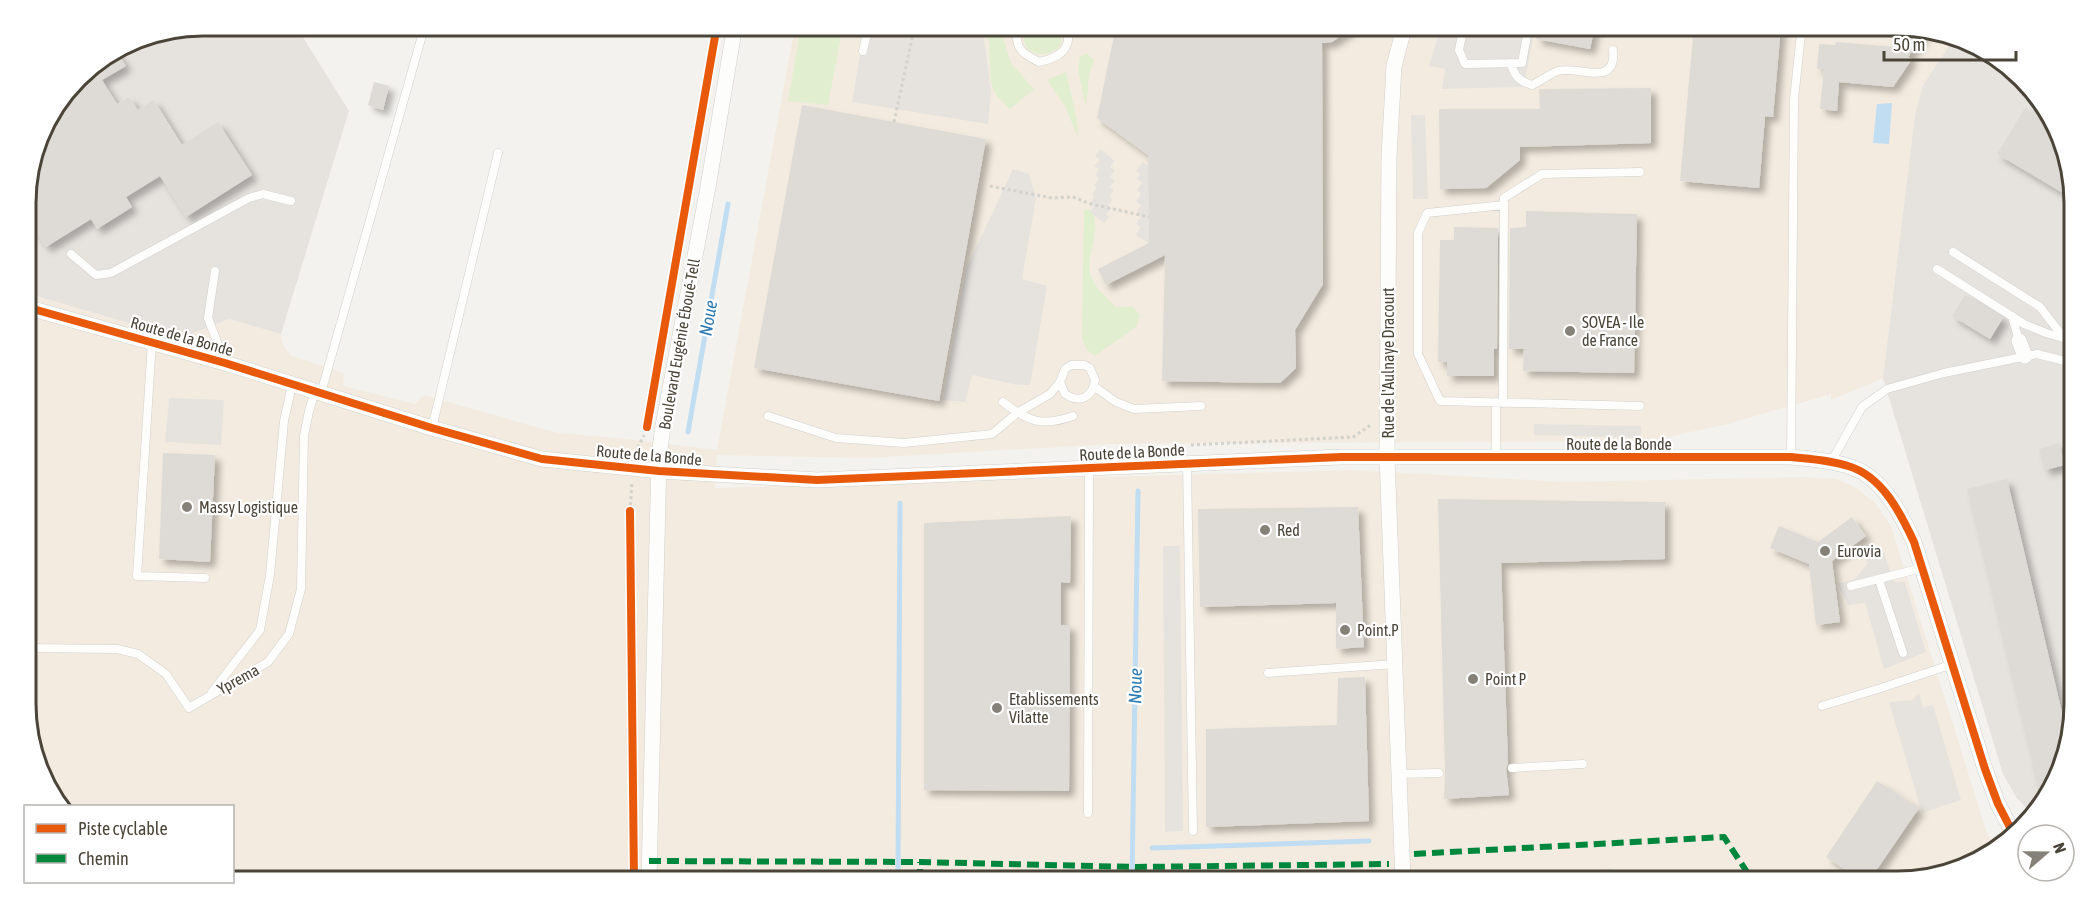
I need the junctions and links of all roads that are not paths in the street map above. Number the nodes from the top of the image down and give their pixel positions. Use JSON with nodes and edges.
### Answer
{"nodes":[{"id":1,"x":422,"y":36,"type":"edge"},
{"id":2,"x":733,"y":36,"type":"edge"},
{"id":3,"x":867,"y":36,"type":"edge"},
{"id":4,"x":1016,"y":36,"type":"edge"},
{"id":5,"x":1068,"y":36,"type":"edge"},
{"id":6,"x":1402,"y":36,"type":"edge"},
{"id":7,"x":1462,"y":36,"type":"edge"},
{"id":8,"x":1527,"y":36,"type":"edge"},
{"id":9,"x":1801,"y":36,"type":"edge"},
{"id":10,"x":1613,"y":50,"type":"dead end"},
{"id":11,"x":863,"y":51,"type":"dead end"},
{"id":12,"x":1511,"y":63,"type":"junction"},
{"id":13,"x":498,"y":153,"type":"dead end"},
{"id":14,"x":1640,"y":172,"type":"dead end"},
{"id":15,"x":291,"y":201,"type":"dead end"},
{"id":16,"x":1504,"y":205,"type":"junction"},
{"id":17,"x":1953,"y":252,"type":"dead end"},
{"id":18,"x":71,"y":254,"type":"dead end"},
{"id":19,"x":1937,"y":269,"type":"dead end"},
{"id":20,"x":215,"y":271,"type":"dead end"},
{"id":21,"x":36,"y":310,"type":"edge"},
{"id":22,"x":2012,"y":316,"type":"junction"},
{"id":23,"x":2064,"y":338,"type":"joint"},
{"id":24,"x":152,"y":341,"type":"junction"},
{"id":25,"x":2019,"y":341,"type":"joint"},
{"id":26,"x":2025,"y":356,"type":"junction"},
{"id":27,"x":2064,"y":361,"type":"edge"},
{"id":28,"x":225,"y":363,"type":"junction"},
{"id":29,"x":1060,"y":382,"type":"junction"},
{"id":30,"x":292,"y":385,"type":"junction"},
{"id":31,"x":1095,"y":387,"type":"junction"},
{"id":32,"x":318,"y":392,"type":"junction"},
{"id":33,"x":1003,"y":402,"type":"dead end"},
{"id":34,"x":1500,"y":402,"type":"junction"},
{"id":35,"x":1201,"y":406,"type":"dead end"},
{"id":36,"x":1640,"y":406,"type":"dead end"},
{"id":37,"x":1017,"y":413,"type":"junction"},
{"id":38,"x":768,"y":416,"type":"dead end"},
{"id":39,"x":1074,"y":416,"type":"dead end"},
{"id":40,"x":432,"y":428,"type":"junction"},
{"id":41,"x":1387,"y":457,"type":"junction"},
{"id":42,"x":1791,"y":457,"type":"junction"},
{"id":43,"x":1496,"y":458,"type":"junction"},
{"id":44,"x":1187,"y":462,"type":"junction"},
{"id":45,"x":1831,"y":462,"type":"junction"},
{"id":46,"x":659,"y":463,"type":"junction"},
{"id":47,"x":1089,"y":467,"type":"junction"},
{"id":48,"x":1922,"y":568,"type":"junction"},
{"id":49,"x":205,"y":578,"type":"dead end"},
{"id":50,"x":1879,"y":580,"type":"junction"},
{"id":51,"x":1851,"y":586,"type":"dead end"},
{"id":52,"x":36,"y":648,"type":"edge"},
{"id":53,"x":1903,"y":653,"type":"dead end"},
{"id":54,"x":1395,"y":664,"type":"junction"},
{"id":55,"x":1953,"y":664,"type":"junction"},
{"id":56,"x":1268,"y":673,"type":"dead end"},
{"id":57,"x":211,"y":694,"type":"junction"},
{"id":58,"x":1822,"y":706,"type":"dead end"},
{"id":59,"x":1583,"y":764,"type":"dead end"},
{"id":60,"x":1512,"y":768,"type":"dead end"},
{"id":61,"x":1439,"y":773,"type":"dead end"},
{"id":62,"x":1399,"y":774,"type":"junction"},
{"id":63,"x":1088,"y":813,"type":"dead end"},
{"id":64,"x":2010,"y":827,"type":"edge"},
{"id":65,"x":1193,"y":831,"type":"dead end"},
{"id":66,"x":649,"y":871,"type":"edge"},
{"id":67,"x":1403,"y":871,"type":"edge"}],
"edges":[{"from":1,"to":32,"type":"lane","name":"Yprema"},
{"from":2,"to":46,"type":"street","name":"Boulevard Eugénie Éboué-Tell"},
{"from":3,"to":11,"type":"lane"},
{"from":4,"to":5,"type":"lane"},
{"from":6,"to":41,"type":"street","name":"Rue de l'Aulnaye Dracourt"},
{"from":7,"to":12,"type":"lane"},
{"from":8,"to":12,"type":"lane"},
{"from":9,"to":42,"type":"lane"},
{"from":10,"to":12,"type":"lane"},
{"from":13,"to":40,"type":"lane"},
{"from":14,"to":16,"type":"lane"},
{"from":15,"to":18,"type":"lane"},
{"from":16,"to":34,"type":"lane"},
{"from":16,"to":34,"type":"lane"},
{"from":17,"to":23,"type":"lane"},
{"from":19,"to":22,"type":"lane"},
{"from":20,"to":28,"type":"lane"},
{"from":21,"to":24,"type":"street","name":"Route de la Bonde"},
{"from":22,"to":23,"type":"lane"},
{"from":22,"to":25,"type":"lane"},
{"from":24,"to":28,"type":"street","name":"Route de la Bonde"},
{"from":24,"to":49,"type":"lane"},
{"from":25,"to":26,"type":"street"},
{"from":26,"to":27,"type":"lane"},
{"from":26,"to":45,"type":"lane"},
{"from":28,"to":30,"type":"street","name":"Route de la Bonde"},
{"from":29,"to":31,"type":"lane"},
{"from":29,"to":31,"type":"lane"},
{"from":29,"to":37,"type":"lane"},
{"from":30,"to":32,"type":"street","name":"Route de la Bonde"},
{"from":30,"to":57,"type":"lane"},
{"from":31,"to":35,"type":"lane"},
{"from":32,"to":40,"type":"street","name":"Route de la Bonde"},
{"from":32,"to":57,"type":"lane","name":"Yprema"},
{"from":33,"to":37,"type":"lane"},
{"from":34,"to":36,"type":"lane"},
{"from":34,"to":43,"type":"lane"},
{"from":37,"to":38,"type":"lane"},
{"from":37,"to":39,"type":"lane"},
{"from":40,"to":46,"type":"street","name":"Route de la Bonde"},
{"from":41,"to":43,"type":"street","name":"Route de la Bonde"},
{"from":41,"to":44,"type":"street","name":"Route de la Bonde"},
{"from":41,"to":54,"type":"street","name":"Rue de l'Aulnaye Dracourt"},
{"from":42,"to":43,"type":"street","name":"Route de la Bonde"},
{"from":42,"to":45,"type":"street","name":"Route de la Bonde"},
{"from":44,"to":47,"type":"street","name":"Route de la Bonde"},
{"from":44,"to":65,"type":"lane"},
{"from":45,"to":48,"type":"street","name":"Route de la Bonde"},
{"from":46,"to":47,"type":"street","name":"Route de la Bonde"},
{"from":46,"to":66,"type":"street","name":"Boulevard Eugénie Éboué-Tell"},
{"from":47,"to":63,"type":"lane"},
{"from":48,"to":50,"type":"lane"},
{"from":48,"to":55,"type":"street","name":"Route de la Bonde"},
{"from":50,"to":51,"type":"lane"},
{"from":50,"to":53,"type":"lane"},
{"from":52,"to":57,"type":"lane","name":"Yprema"},
{"from":54,"to":56,"type":"lane"},
{"from":54,"to":62,"type":"street","name":"Rue de l'Aulnaye Dracourt"},
{"from":55,"to":58,"type":"lane"},
{"from":55,"to":64,"type":"street","name":"Route de la Bonde"},
{"from":59,"to":60,"type":"lane"},
{"from":61,"to":62,"type":"lane"},
{"from":62,"to":67,"type":"street","name":"Rue de l'Aulnaye Dracourt"}]}
